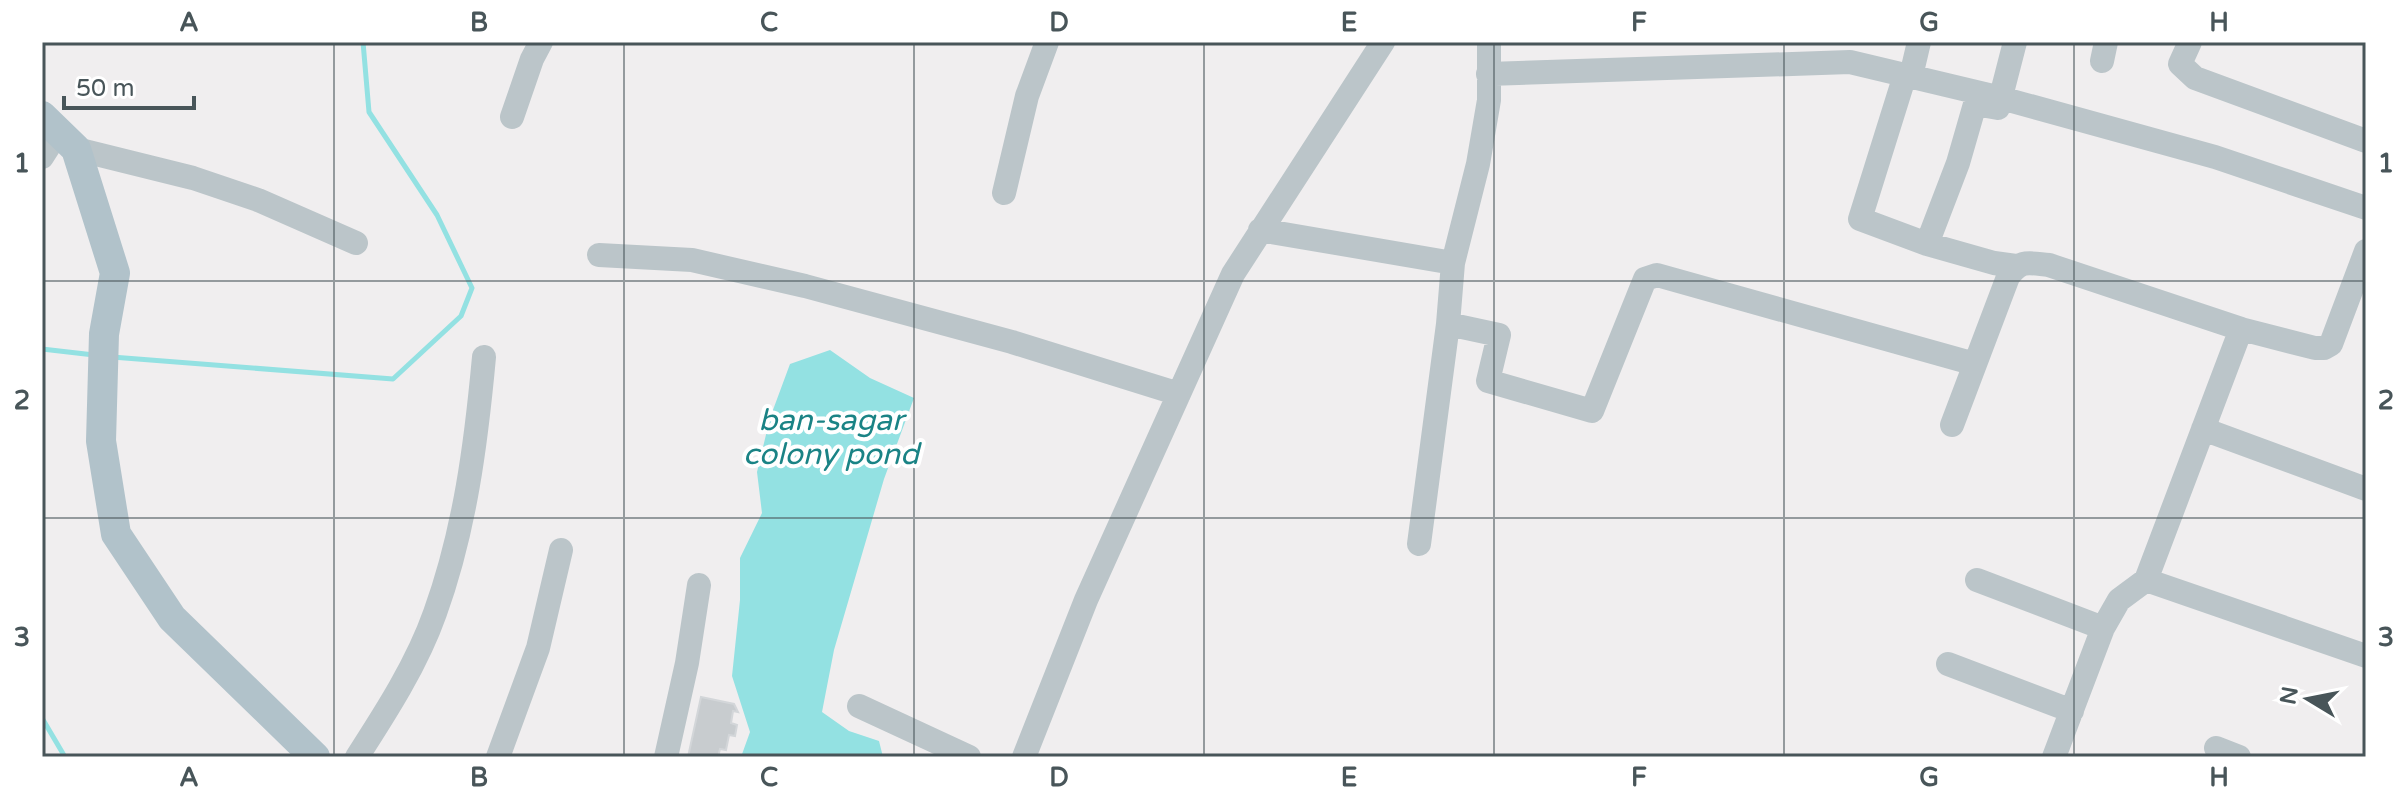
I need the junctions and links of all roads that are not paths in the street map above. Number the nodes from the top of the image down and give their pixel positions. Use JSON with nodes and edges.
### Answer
{"nodes":[{"id":1,"x":541,"y":42,"type":"edge"},
{"id":2,"x":1047,"y":42,"type":"edge"},
{"id":3,"x":1383,"y":42,"type":"edge"},
{"id":4,"x":1489,"y":42,"type":"edge"},
{"id":5,"x":1919,"y":42,"type":"edge"},
{"id":6,"x":2015,"y":42,"type":"edge"},
{"id":7,"x":2190,"y":42,"type":"edge"},
{"id":8,"x":1488,"y":74,"type":"junction"},
{"id":9,"x":1908,"y":76,"type":"junction"},
{"id":10,"x":2001,"y":98,"type":"junction"},
{"id":11,"x":512,"y":117,"type":"dead end"},
{"id":12,"x":59,"y":132,"type":"edge"},
{"id":13,"x":2366,"y":141,"type":"edge"},
{"id":14,"x":42,"y":157,"type":"edge"},
{"id":15,"x":1004,"y":193,"type":"dead end"},
{"id":16,"x":2366,"y":208,"type":"edge"},
{"id":17,"x":1260,"y":230,"type":"junction"},
{"id":18,"x":356,"y":243,"type":"dead end"},
{"id":19,"x":1927,"y":244,"type":"junction"},
{"id":20,"x":2366,"y":251,"type":"edge"},
{"id":21,"x":599,"y":255,"type":"dead end"},
{"id":22,"x":1453,"y":263,"type":"junction"},
{"id":23,"x":2016,"y":266,"type":"junction"},
{"id":24,"x":2354,"y":321,"type":"edge"},
{"id":25,"x":1448,"y":324,"type":"junction"},
{"id":26,"x":2241,"y":329,"type":"junction"},
{"id":27,"x":484,"y":357,"type":"dead end"},
{"id":28,"x":1975,"y":364,"type":"junction"},
{"id":29,"x":1179,"y":394,"type":"junction"},
{"id":30,"x":1952,"y":425,"type":"dead end"},
{"id":31,"x":2203,"y":429,"type":"junction"},
{"id":32,"x":2366,"y":489,"type":"edge"},
{"id":33,"x":1419,"y":544,"type":"dead end"},
{"id":34,"x":561,"y":550,"type":"dead end"},
{"id":35,"x":1977,"y":580,"type":"dead end"},
{"id":36,"x":2146,"y":580,"type":"junction"},
{"id":37,"x":699,"y":585,"type":"dead end"},
{"id":38,"x":2103,"y":628,"type":"junction"},
{"id":39,"x":2366,"y":656,"type":"edge"},
{"id":40,"x":1948,"y":664,"type":"dead end"},
{"id":41,"x":859,"y":706,"type":"dead end"},
{"id":42,"x":2072,"y":711,"type":"junction"},
{"id":43,"x":315,"y":757,"type":"edge"},
{"id":44,"x":357,"y":757,"type":"edge"},
{"id":45,"x":498,"y":757,"type":"edge"},
{"id":46,"x":666,"y":757,"type":"edge"},
{"id":47,"x":969,"y":757,"type":"edge"},
{"id":48,"x":1024,"y":757,"type":"edge"},
{"id":49,"x":2054,"y":757,"type":"edge"}],
"edges":[{"from":1,"to":11,"type":"street"},
{"from":2,"to":15,"type":"street"},
{"from":3,"to":17,"type":"street"},
{"from":4,"to":8,"type":"street"},
{"from":5,"to":9,"type":"street"},
{"from":6,"to":10,"type":"street"},
{"from":7,"to":13,"type":"street"},
{"from":8,"to":9,"type":"street"},
{"from":8,"to":22,"type":"street"},
{"from":9,"to":10,"type":"street"},
{"from":9,"to":19,"type":"street"},
{"from":10,"to":16,"type":"street"},
{"from":10,"to":19,"type":"street"},
{"from":12,"to":14,"type":"street"},
{"from":12,"to":18,"type":"street"},
{"from":12,"to":43,"type":"main road"},
{"from":17,"to":22,"type":"street"},
{"from":17,"to":29,"type":"street"},
{"from":19,"to":23,"type":"street"},
{"from":20,"to":24,"type":"street"},
{"from":21,"to":29,"type":"street"},
{"from":22,"to":25,"type":"street"},
{"from":23,"to":26,"type":"street"},
{"from":23,"to":28,"type":"street"},
{"from":24,"to":26,"type":"street"},
{"from":25,"to":28,"type":"street"},
{"from":25,"to":33,"type":"street"},
{"from":26,"to":31,"type":"street"},
{"from":27,"to":44,"type":"street"},
{"from":28,"to":30,"type":"street"},
{"from":29,"to":48,"type":"street"},
{"from":31,"to":32,"type":"street"},
{"from":31,"to":36,"type":"street"},
{"from":34,"to":45,"type":"street"},
{"from":35,"to":38,"type":"street"},
{"from":36,"to":38,"type":"street"},
{"from":36,"to":39,"type":"street"},
{"from":37,"to":46,"type":"street"},
{"from":38,"to":42,"type":"street"},
{"from":40,"to":42,"type":"street"},
{"from":41,"to":47,"type":"street"},
{"from":42,"to":49,"type":"street"}]}
